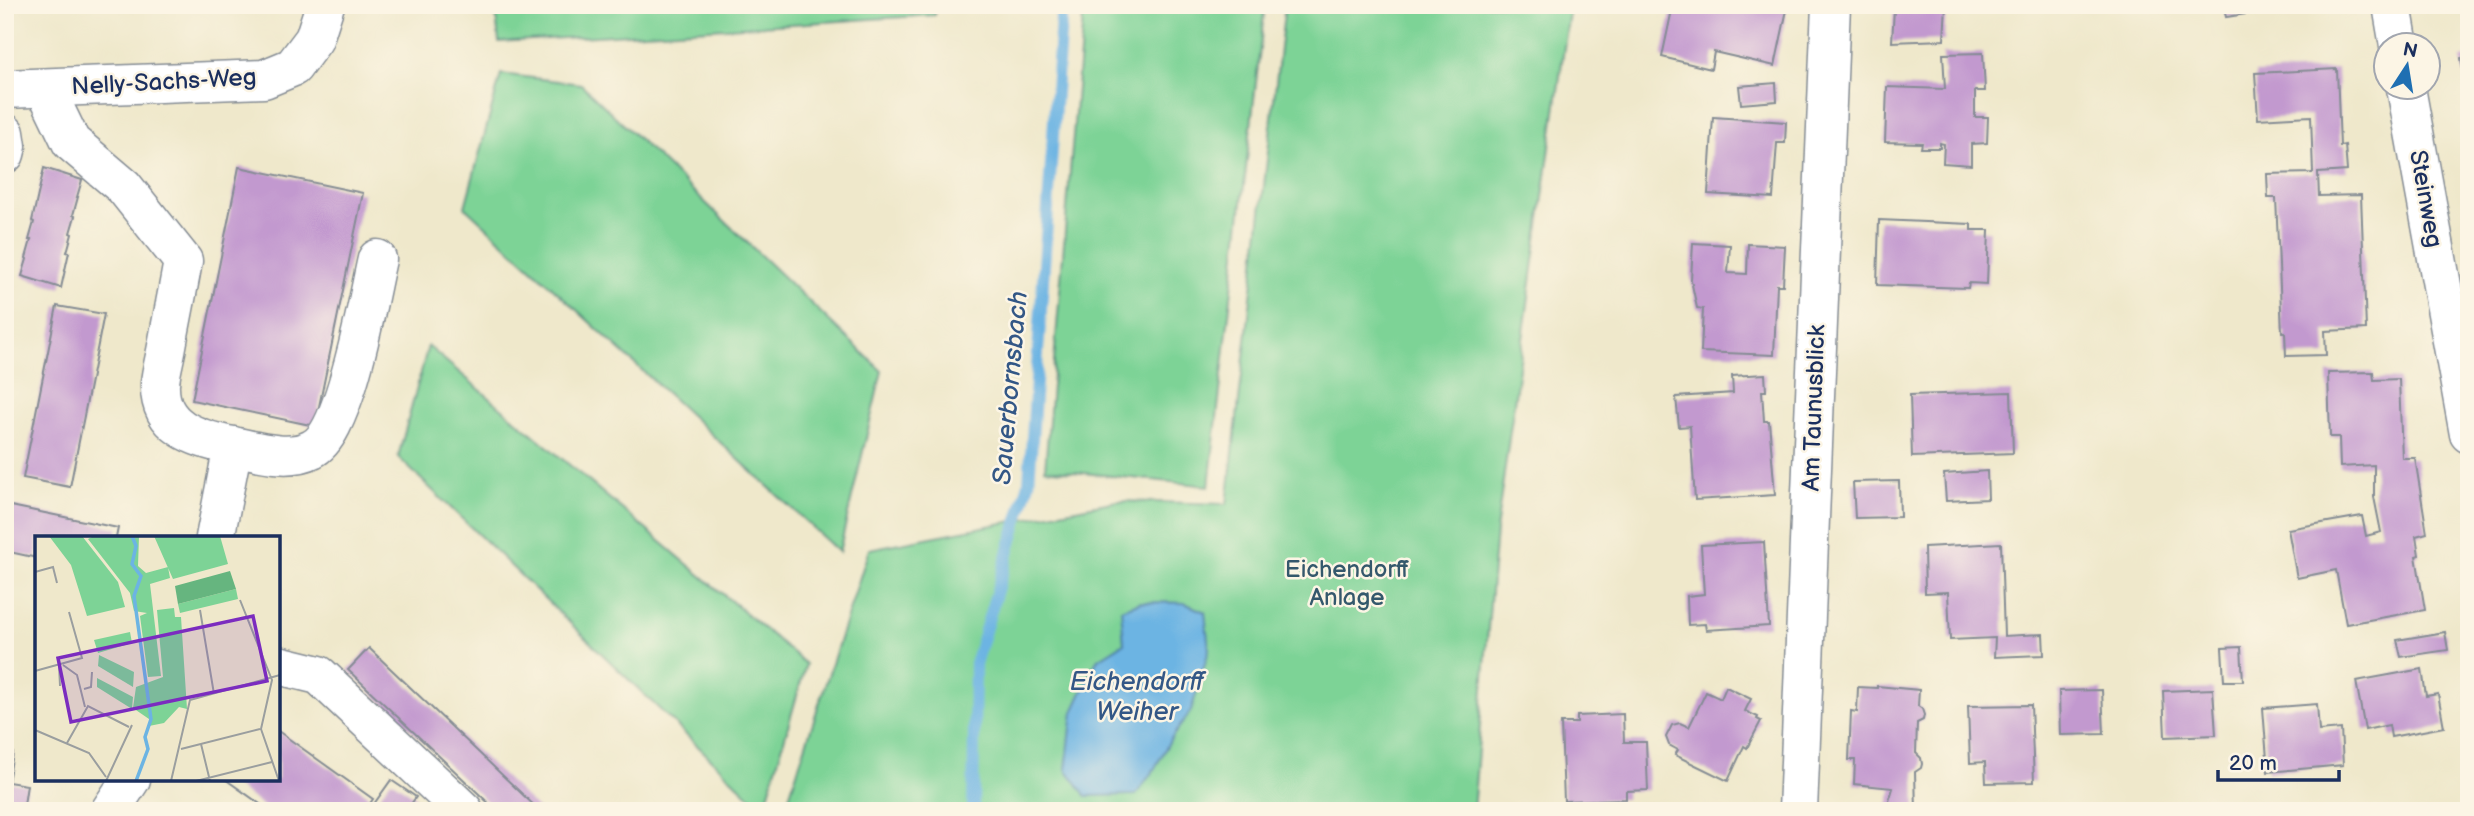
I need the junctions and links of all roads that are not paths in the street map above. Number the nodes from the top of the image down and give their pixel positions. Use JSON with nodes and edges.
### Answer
{"nodes":[{"id":1,"x":325,"y":5,"type":"edge"},
{"id":2,"x":1831,"y":5,"type":"edge"},
{"id":3,"x":2392,"y":5,"type":"edge"},
{"id":4,"x":2397,"y":32,"type":"edge"},
{"id":5,"x":45,"y":88,"type":"junction"},
{"id":6,"x":5,"y":89,"type":"edge"},
{"id":7,"x":2409,"y":102,"type":"edge"},
{"id":8,"x":5,"y":133,"type":"edge"},
{"id":9,"x":5,"y":154,"type":"edge"},
{"id":10,"x":377,"y":259,"type":"dead end"},
{"id":11,"x":2469,"y":434,"type":"edge"},
{"id":12,"x":233,"y":446,"type":"junction"},
{"id":13,"x":215,"y":536,"type":"edge"},
{"id":14,"x":280,"y":665,"type":"edge"},
{"id":15,"x":130,"y":781,"type":"edge"},
{"id":16,"x":449,"y":805,"type":"edge"},
{"id":17,"x":110,"y":811,"type":"edge"},
{"id":18,"x":1798,"y":811,"type":"edge"}],
"edges":[{"from":1,"to":5,"type":"street","name":"Nelly-Sachs-Weg"},
{"from":2,"to":18,"type":"street","name":"Am Taunusblick"},
{"from":3,"to":4,"type":"street"},
{"from":5,"to":6,"type":"street","name":"Nelly-Sachs-Weg"},
{"from":5,"to":12,"type":"street"},
{"from":7,"to":11,"type":"street","name":"Steinweg"},
{"from":8,"to":9,"type":"street"},
{"from":10,"to":12,"type":"street"},
{"from":12,"to":13,"type":"street"},
{"from":14,"to":16,"type":"street"},
{"from":15,"to":17,"type":"street"}]}
